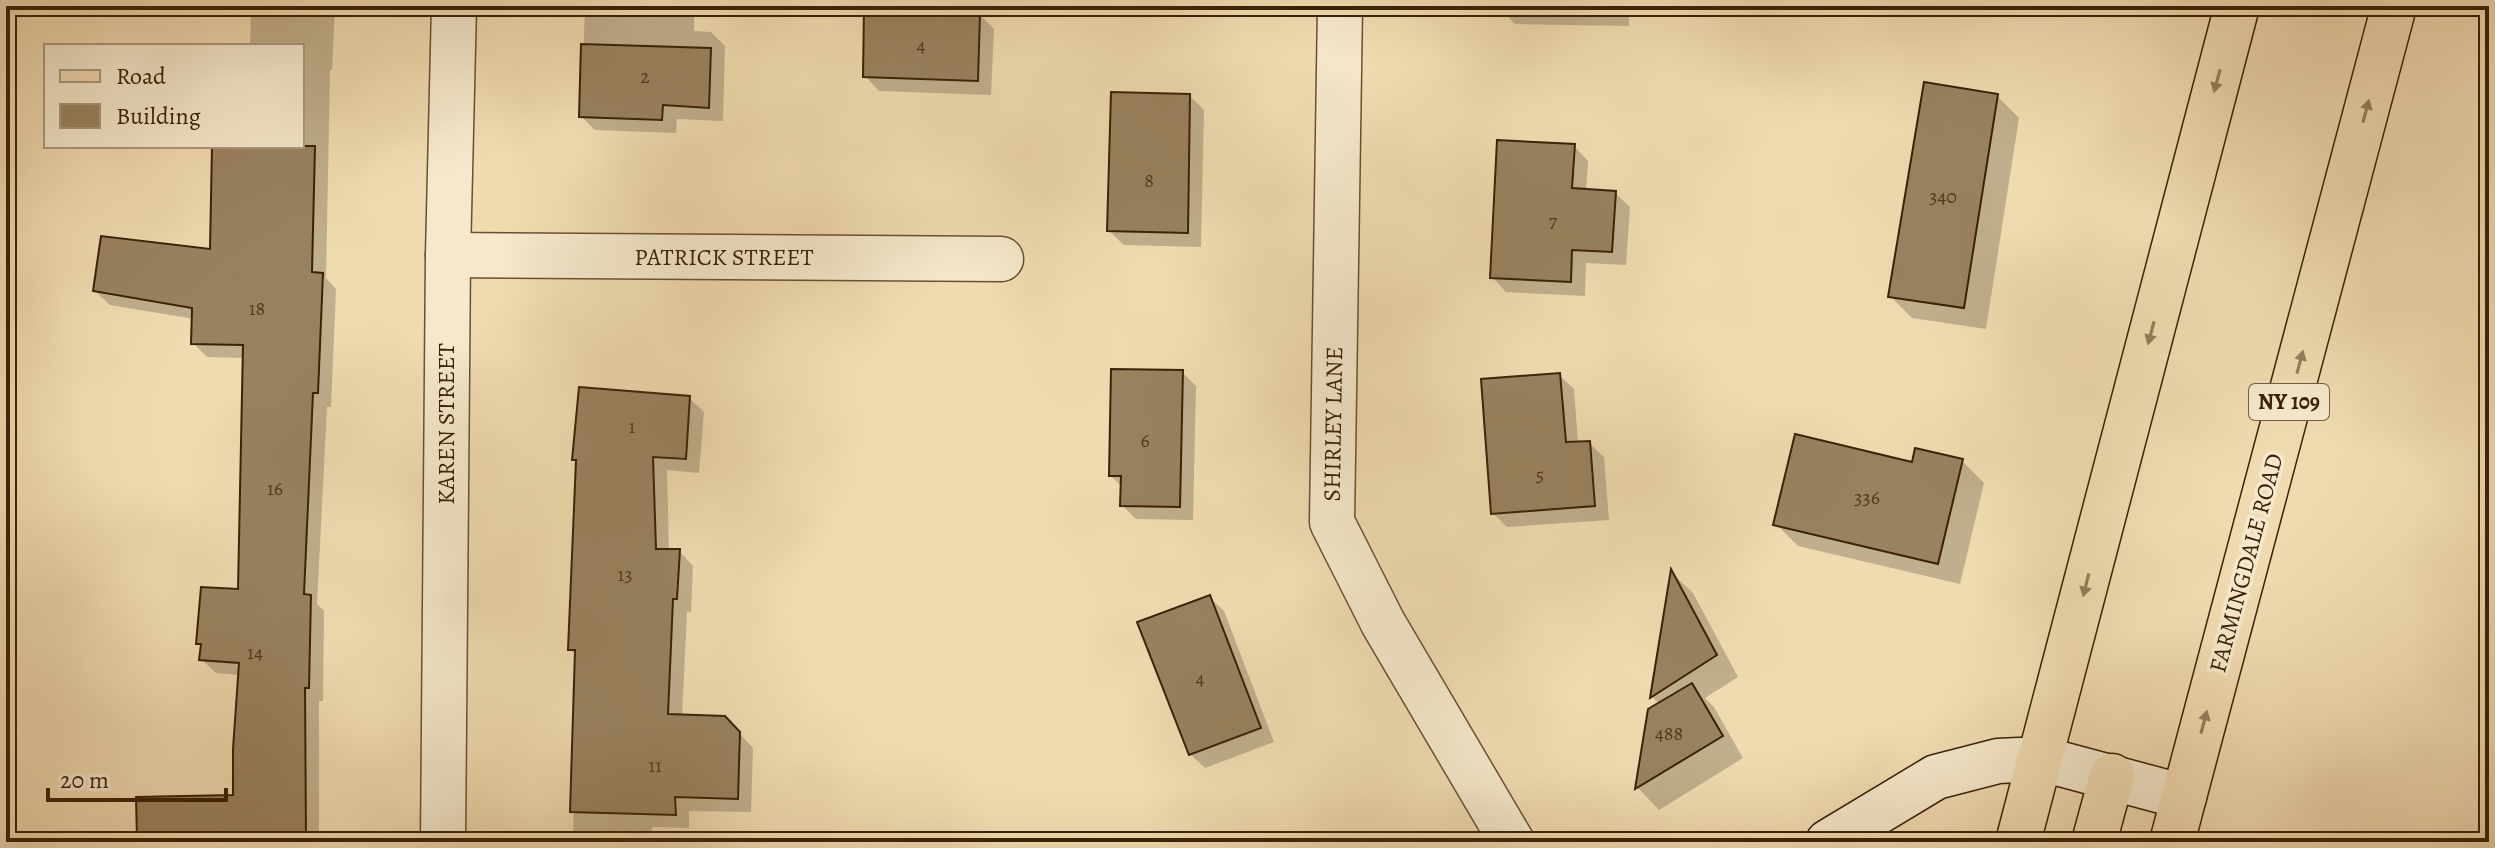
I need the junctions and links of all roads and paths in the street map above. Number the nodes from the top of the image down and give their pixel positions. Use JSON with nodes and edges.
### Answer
{"nodes":[{"id":1,"x":454,"y":6,"type":"edge"},
{"id":2,"x":1340,"y":6,"type":"edge"},
{"id":3,"x":2237,"y":6,"type":"edge"},
{"id":4,"x":2394,"y":6,"type":"edge"},
{"id":5,"x":448,"y":255,"type":"junction"},
{"id":6,"x":1001,"y":259,"type":"dead end"},
{"id":7,"x":2040,"y":761,"type":"junction"},
{"id":8,"x":2112,"y":776,"type":"junction"},
{"id":9,"x":2184,"y":797,"type":"junction"},
{"id":10,"x":443,"y":842,"type":"edge"},
{"id":11,"x":1512,"y":842,"type":"edge"},
{"id":12,"x":1828,"y":842,"type":"edge"},
{"id":13,"x":2018,"y":842,"type":"edge"},
{"id":14,"x":2094,"y":842,"type":"edge"},
{"id":15,"x":2172,"y":842,"type":"edge"}],
"edges":[{"from":1,"to":5,"type":"street","name":"KAREN STREET"},
{"from":2,"to":11,"type":"street","name":"SHIRLEY LANE"},
{"from":3,"to":7,"type":"main road","one_way":true},
{"from":9,"to":4,"type":"main road","name":"FARMINGDALE ROAD","number":"NY 109","one_way":true},
{"from":5,"to":6,"type":"street","name":"PATRICK STREET"},
{"from":5,"to":10,"type":"street","name":"KAREN STREET"},
{"from":7,"to":8,"type":"street"},
{"from":7,"to":12,"type":"street"},
{"from":7,"to":13,"type":"main road"},
{"from":8,"to":9,"type":"street"},
{"from":8,"to":14,"type":"main road"},
{"from":9,"to":15,"type":"main road","name":"FARMINGDALE ROAD","number":"NY 109"}]}
